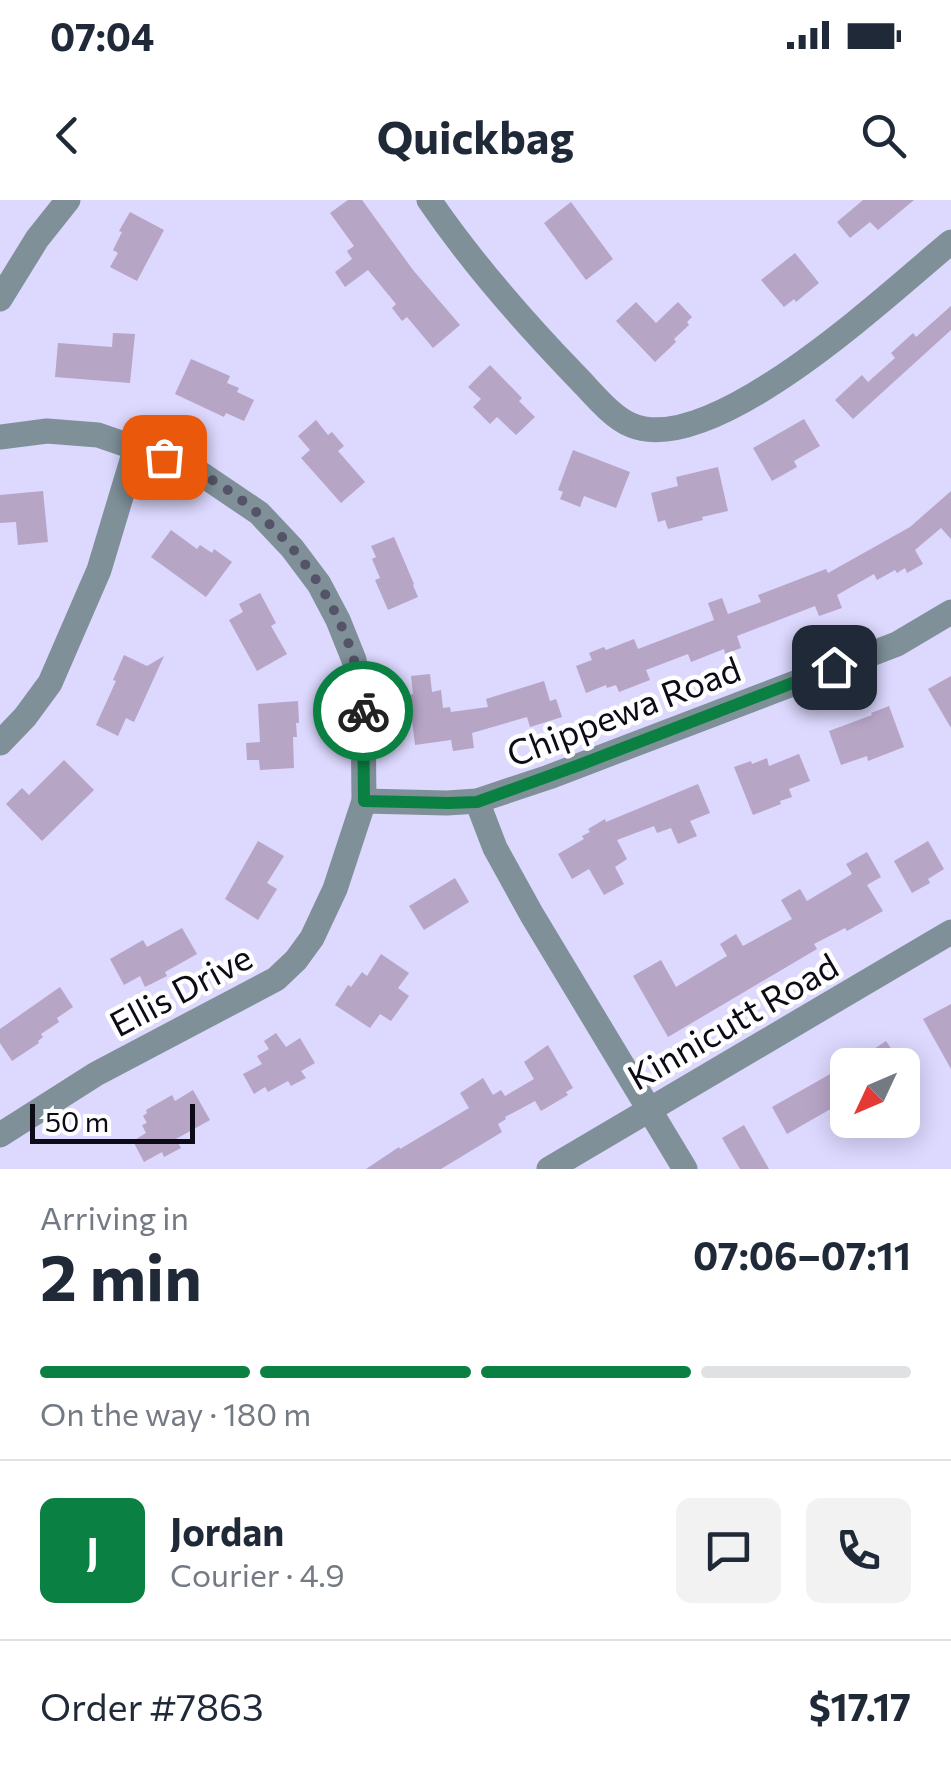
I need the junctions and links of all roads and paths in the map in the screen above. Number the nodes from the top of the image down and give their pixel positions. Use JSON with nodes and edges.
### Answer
{"nodes":[{"id":1,"x":68,"y":200,"type":"edge"},
{"id":2,"x":429,"y":200,"type":"edge"},
{"id":3,"x":951,"y":242,"type":"edge"},
{"id":4,"x":0,"y":298,"type":"edge"},
{"id":5,"x":0,"y":436,"type":"edge"},
{"id":6,"x":136,"y":447,"type":"junction"},
{"id":7,"x":951,"y":612,"type":"edge"},
{"id":8,"x":0,"y":743,"type":"edge"},
{"id":9,"x":364,"y":801,"type":"junction"},
{"id":10,"x":477,"y":802,"type":"junction"},
{"id":11,"x":951,"y":932,"type":"edge"},
{"id":12,"x":649,"y":1109,"type":"junction"},
{"id":13,"x":0,"y":1136,"type":"edge"},
{"id":14,"x":549,"y":1169,"type":"edge"},
{"id":15,"x":684,"y":1169,"type":"edge"}],
"edges":[{"from":1,"to":4,"type":"street"},
{"from":2,"to":3,"type":"street"},
{"from":5,"to":6,"type":"street","name":"Ellis Drive"},
{"from":6,"to":8,"type":"street"},
{"from":6,"to":9,"type":"street","name":"Ellis Drive"},
{"from":7,"to":10,"type":"street","name":"Chippewa Road"},
{"from":9,"to":10,"type":"street","name":"Chippewa Road"},
{"from":9,"to":13,"type":"street","name":"Ellis Drive"},
{"from":10,"to":12,"type":"street"},
{"from":11,"to":12,"type":"street","name":"Kinnicutt Road"},
{"from":12,"to":14,"type":"street","name":"Kinnicutt Road"},
{"from":12,"to":15,"type":"street"}]}
